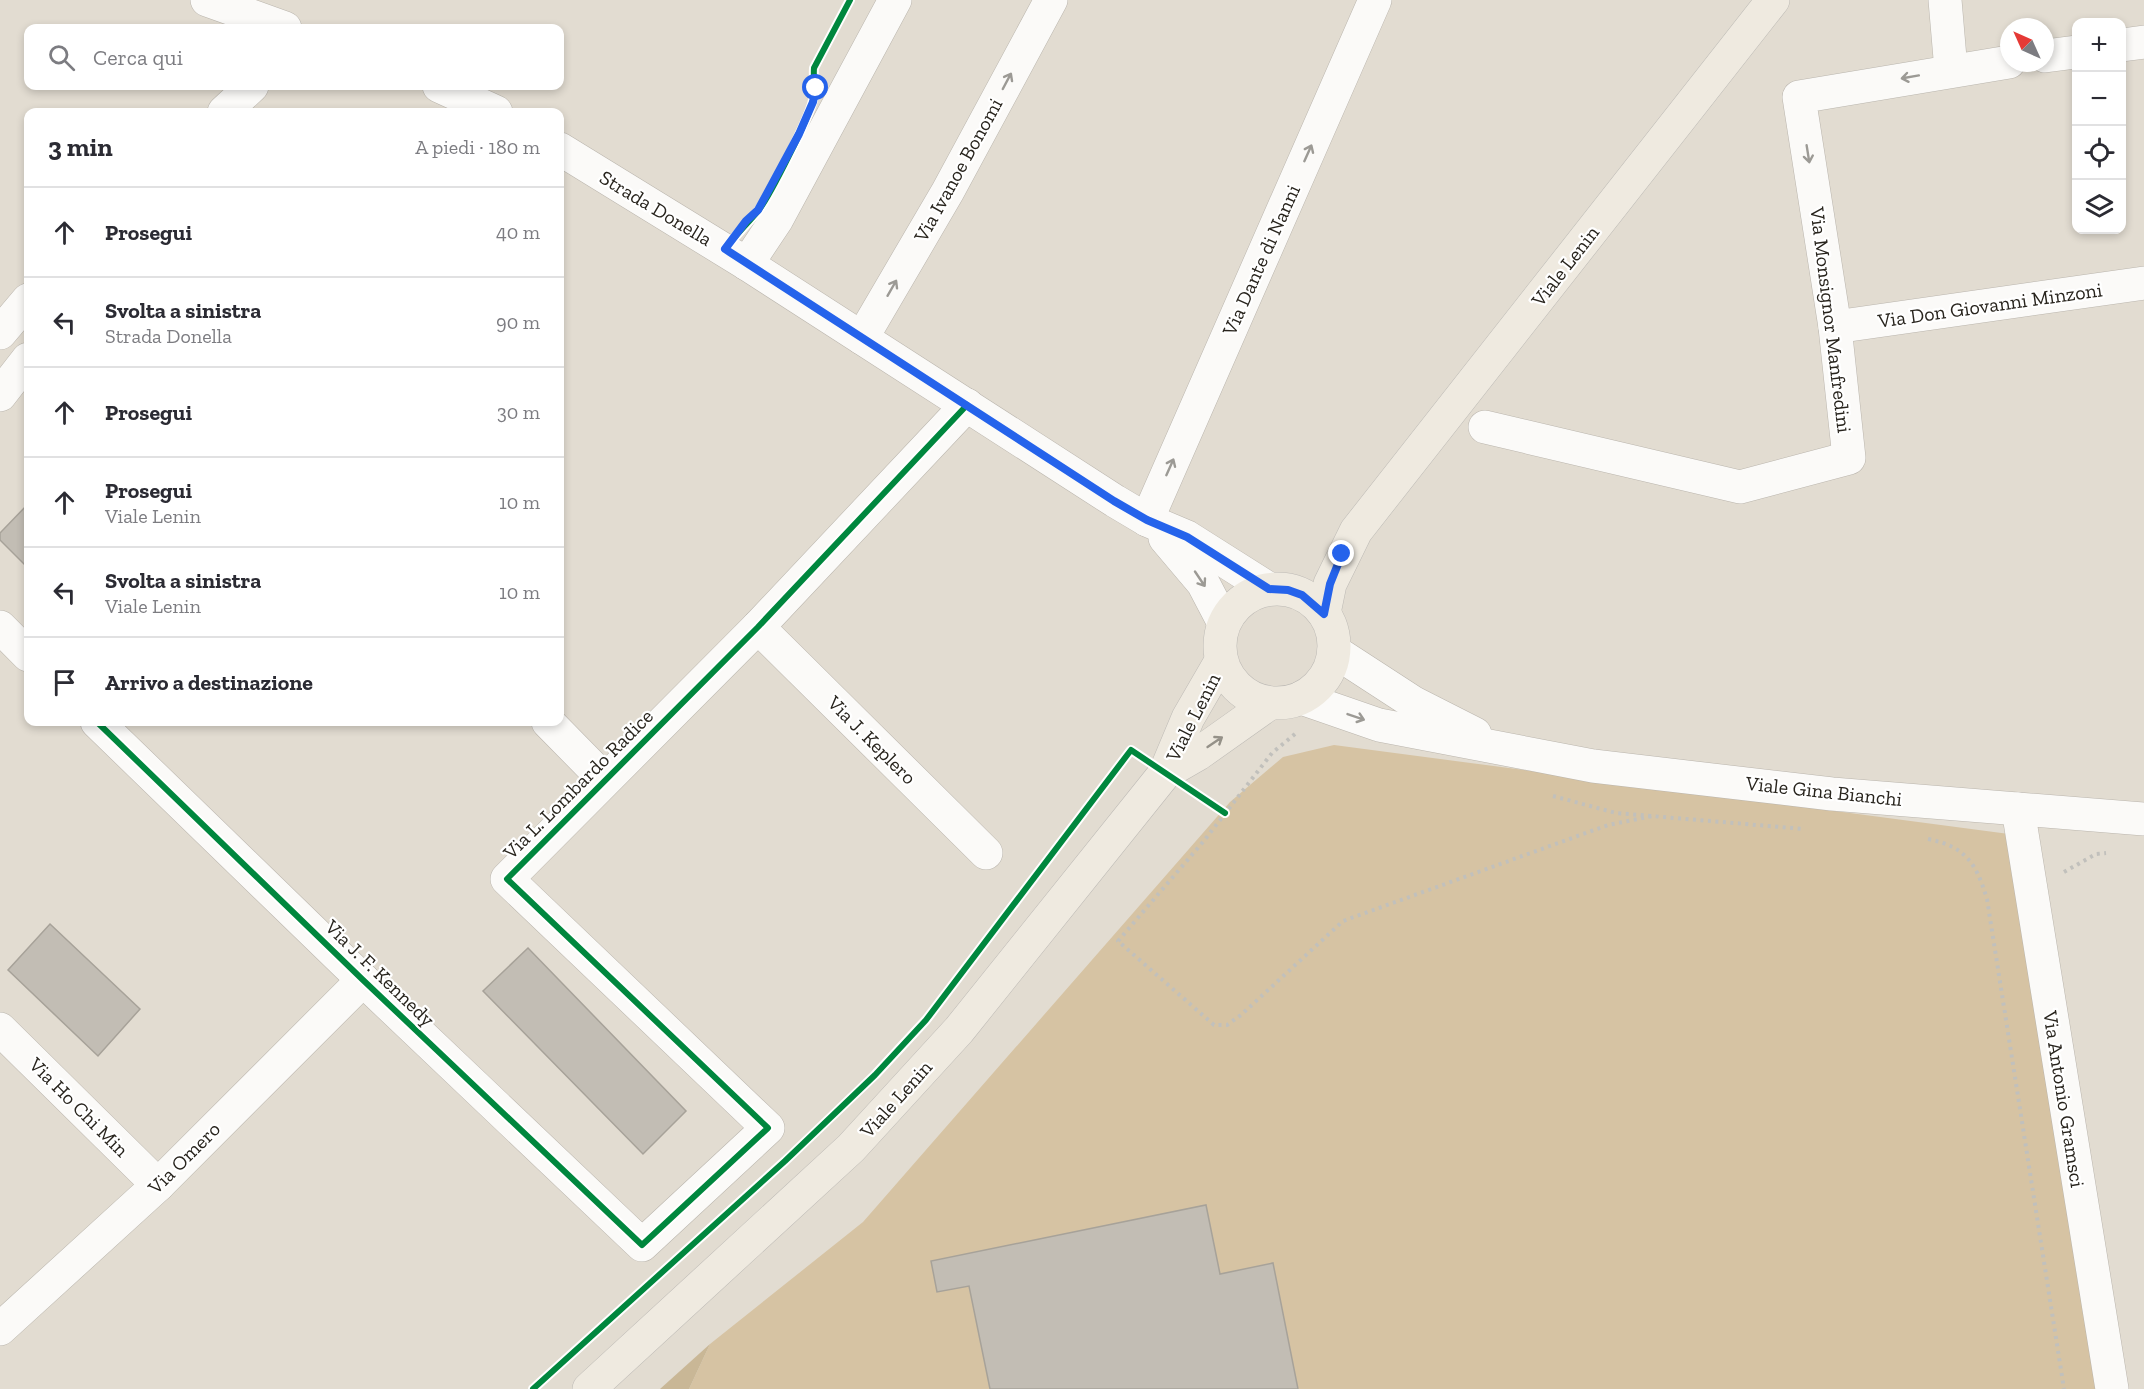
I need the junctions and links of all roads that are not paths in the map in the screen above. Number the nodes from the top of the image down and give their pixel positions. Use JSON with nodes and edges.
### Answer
{"nodes":[{"id":1,"x":207,"y":0,"type":"edge"},
{"id":2,"x":895,"y":0,"type":"edge"},
{"id":3,"x":1051,"y":0,"type":"edge"},
{"id":4,"x":1375,"y":0,"type":"edge"},
{"id":5,"x":1773,"y":0,"type":"edge"},
{"id":6,"x":1945,"y":0,"type":"edge"},
{"id":7,"x":274,"y":24,"type":"edge"},
{"id":8,"x":2144,"y":42,"type":"edge"},
{"id":9,"x":2126,"y":44,"type":"edge"},
{"id":10,"x":2072,"y":53,"type":"edge"},
{"id":11,"x":2054,"y":55,"type":"edge"},
{"id":12,"x":2000,"y":63,"type":"edge"},
{"id":13,"x":1951,"y":70,"type":"junction"},
{"id":14,"x":248,"y":90,"type":"edge"},
{"id":15,"x":448,"y":90,"type":"edge"},
{"id":16,"x":228,"y":108,"type":"edge"},
{"id":17,"x":487,"y":108,"type":"edge"},
{"id":18,"x":564,"y":151,"type":"edge"},
{"id":19,"x":747,"y":264,"type":"junction"},
{"id":20,"x":2144,"y":283,"type":"edge"},
{"id":21,"x":24,"y":290,"type":"edge"},
{"id":22,"x":24,"y":305,"type":"edge"},
{"id":23,"x":0,"y":312,"type":"edge"},
{"id":24,"x":1835,"y":327,"type":"junction"},
{"id":25,"x":0,"y":333,"type":"edge"},
{"id":26,"x":862,"y":338,"type":"junction"},
{"id":27,"x":24,"y":364,"type":"edge"},
{"id":28,"x":0,"y":395,"type":"edge"},
{"id":29,"x":967,"y":405,"type":"junction"},
{"id":30,"x":1485,"y":427,"type":"dead end"},
{"id":31,"x":1147,"y":520,"type":"junction"},
{"id":32,"x":1356,"y":531,"type":"junction"},
{"id":33,"x":1279,"y":590,"type":"junction"},
{"id":34,"x":1324,"y":614,"type":"junction"},
{"id":35,"x":1224,"y":623,"type":"junction"},
{"id":36,"x":0,"y":627,"type":"edge"},
{"id":37,"x":758,"y":627,"type":"junction"},
{"id":38,"x":24,"y":651,"type":"edge"},
{"id":39,"x":1334,"y":651,"type":"junction"},
{"id":40,"x":1221,"y":661,"type":"junction"},
{"id":41,"x":1285,"y":701,"type":"junction"},
{"id":42,"x":101,"y":726,"type":"edge"},
{"id":43,"x":552,"y":726,"type":"edge"},
{"id":44,"x":1506,"y":750,"type":"junction"},
{"id":45,"x":1166,"y":773,"type":"junction"},
{"id":46,"x":605,"y":780,"type":"junction"},
{"id":47,"x":2018,"y":809,"type":"junction"},
{"id":48,"x":2144,"y":819,"type":"edge"},
{"id":49,"x":986,"y":853,"type":"dead end"},
{"id":50,"x":363,"y":980,"type":"junction"},
{"id":51,"x":0,"y":1029,"type":"edge"},
{"id":52,"x":158,"y":1185,"type":"junction"},
{"id":53,"x":642,"y":1245,"type":"joint"},
{"id":54,"x":0,"y":1329,"type":"edge"},
{"id":55,"x":589,"y":1389,"type":"edge"},
{"id":56,"x":2112,"y":1389,"type":"edge"}],
"edges":[{"from":1,"to":7,"type":"street"},
{"from":2,"to":19,"type":"street"},
{"from":26,"to":3,"type":"street","name":"Via Ivanoe Bonomi","one_way":true},
{"from":31,"to":4,"type":"street","name":"Via Dante di Nanni","one_way":true},
{"from":5,"to":32,"type":"main road","name":"Viale Lenin"},
{"from":6,"to":13,"type":"street"},
{"from":8,"to":9,"type":"street"},
{"from":10,"to":11,"type":"street"},
{"from":12,"to":13,"type":"street"},
{"from":13,"to":24,"type":"street","name":"Via Monsignor Manfredini","one_way":true},
{"from":14,"to":16,"type":"street"},
{"from":15,"to":17,"type":"street"},
{"from":18,"to":19,"type":"street","name":"Strada Donella"},
{"from":19,"to":26,"type":"street","name":"Strada Donella"},
{"from":20,"to":24,"type":"street","name":"Via Don Giovanni Minzoni"},
{"from":21,"to":23,"type":"street"},
{"from":22,"to":25,"type":"street"},
{"from":24,"to":30,"type":"street","name":"Via Monsignor Manfredini"},
{"from":26,"to":29,"type":"street","name":"Strada Donella"},
{"from":27,"to":28,"type":"street"},
{"from":29,"to":31,"type":"street","name":"Strada Donella"},
{"from":29,"to":37,"type":"street","name":"Via L. Lombardo Radice"},
{"from":31,"to":33,"type":"street"},
{"from":31,"to":35,"type":"street","one_way":true},
{"from":32,"to":33,"type":"main road","name":"Viale Lenin"},
{"from":32,"to":34,"type":"main road","name":"Viale Lenin"},
{"from":33,"to":34,"type":"main road"},
{"from":33,"to":35,"type":"main road","name":"Viale Lenin"},
{"from":34,"to":39,"type":"main road"},
{"from":35,"to":40,"type":"main road","name":"Viale Lenin"},
{"from":36,"to":38,"type":"street"},
{"from":37,"to":46,"type":"street","name":"Via L. Lombardo Radice"},
{"from":37,"to":49,"type":"street","name":"Via J. Keplero"},
{"from":39,"to":41,"type":"main road","name":"Viale Lenin"},
{"from":39,"to":44,"type":"street"},
{"from":40,"to":41,"type":"main road","name":"Viale Lenin"},
{"from":40,"to":45,"type":"main road","name":"Viale Lenin"},
{"from":41,"to":44,"type":"street","name":"Viale Gina Bianchi","one_way":true},
{"from":45,"to":41,"type":"main road","name":"Viale Lenin","one_way":true},
{"from":42,"to":50,"type":"street","name":"Via J. F. Kennedy"},
{"from":43,"to":46,"type":"street"},
{"from":44,"to":47,"type":"street","name":"Viale Gina Bianchi"},
{"from":45,"to":55,"type":"main road","name":"Viale Lenin"},
{"from":46,"to":53,"type":"street","name":"Via L. Lombardo Radice"},
{"from":47,"to":48,"type":"street","name":"Viale Gina Bianchi"},
{"from":47,"to":56,"type":"street","name":"Via Antonio Gramsci"},
{"from":50,"to":52,"type":"street","name":"Via Omero"},
{"from":50,"to":53,"type":"street","name":"Via J. F. Kennedy"},
{"from":51,"to":52,"type":"street","name":"Via Ho Chi Min"},
{"from":52,"to":54,"type":"street","name":"Via Omero"}]}
